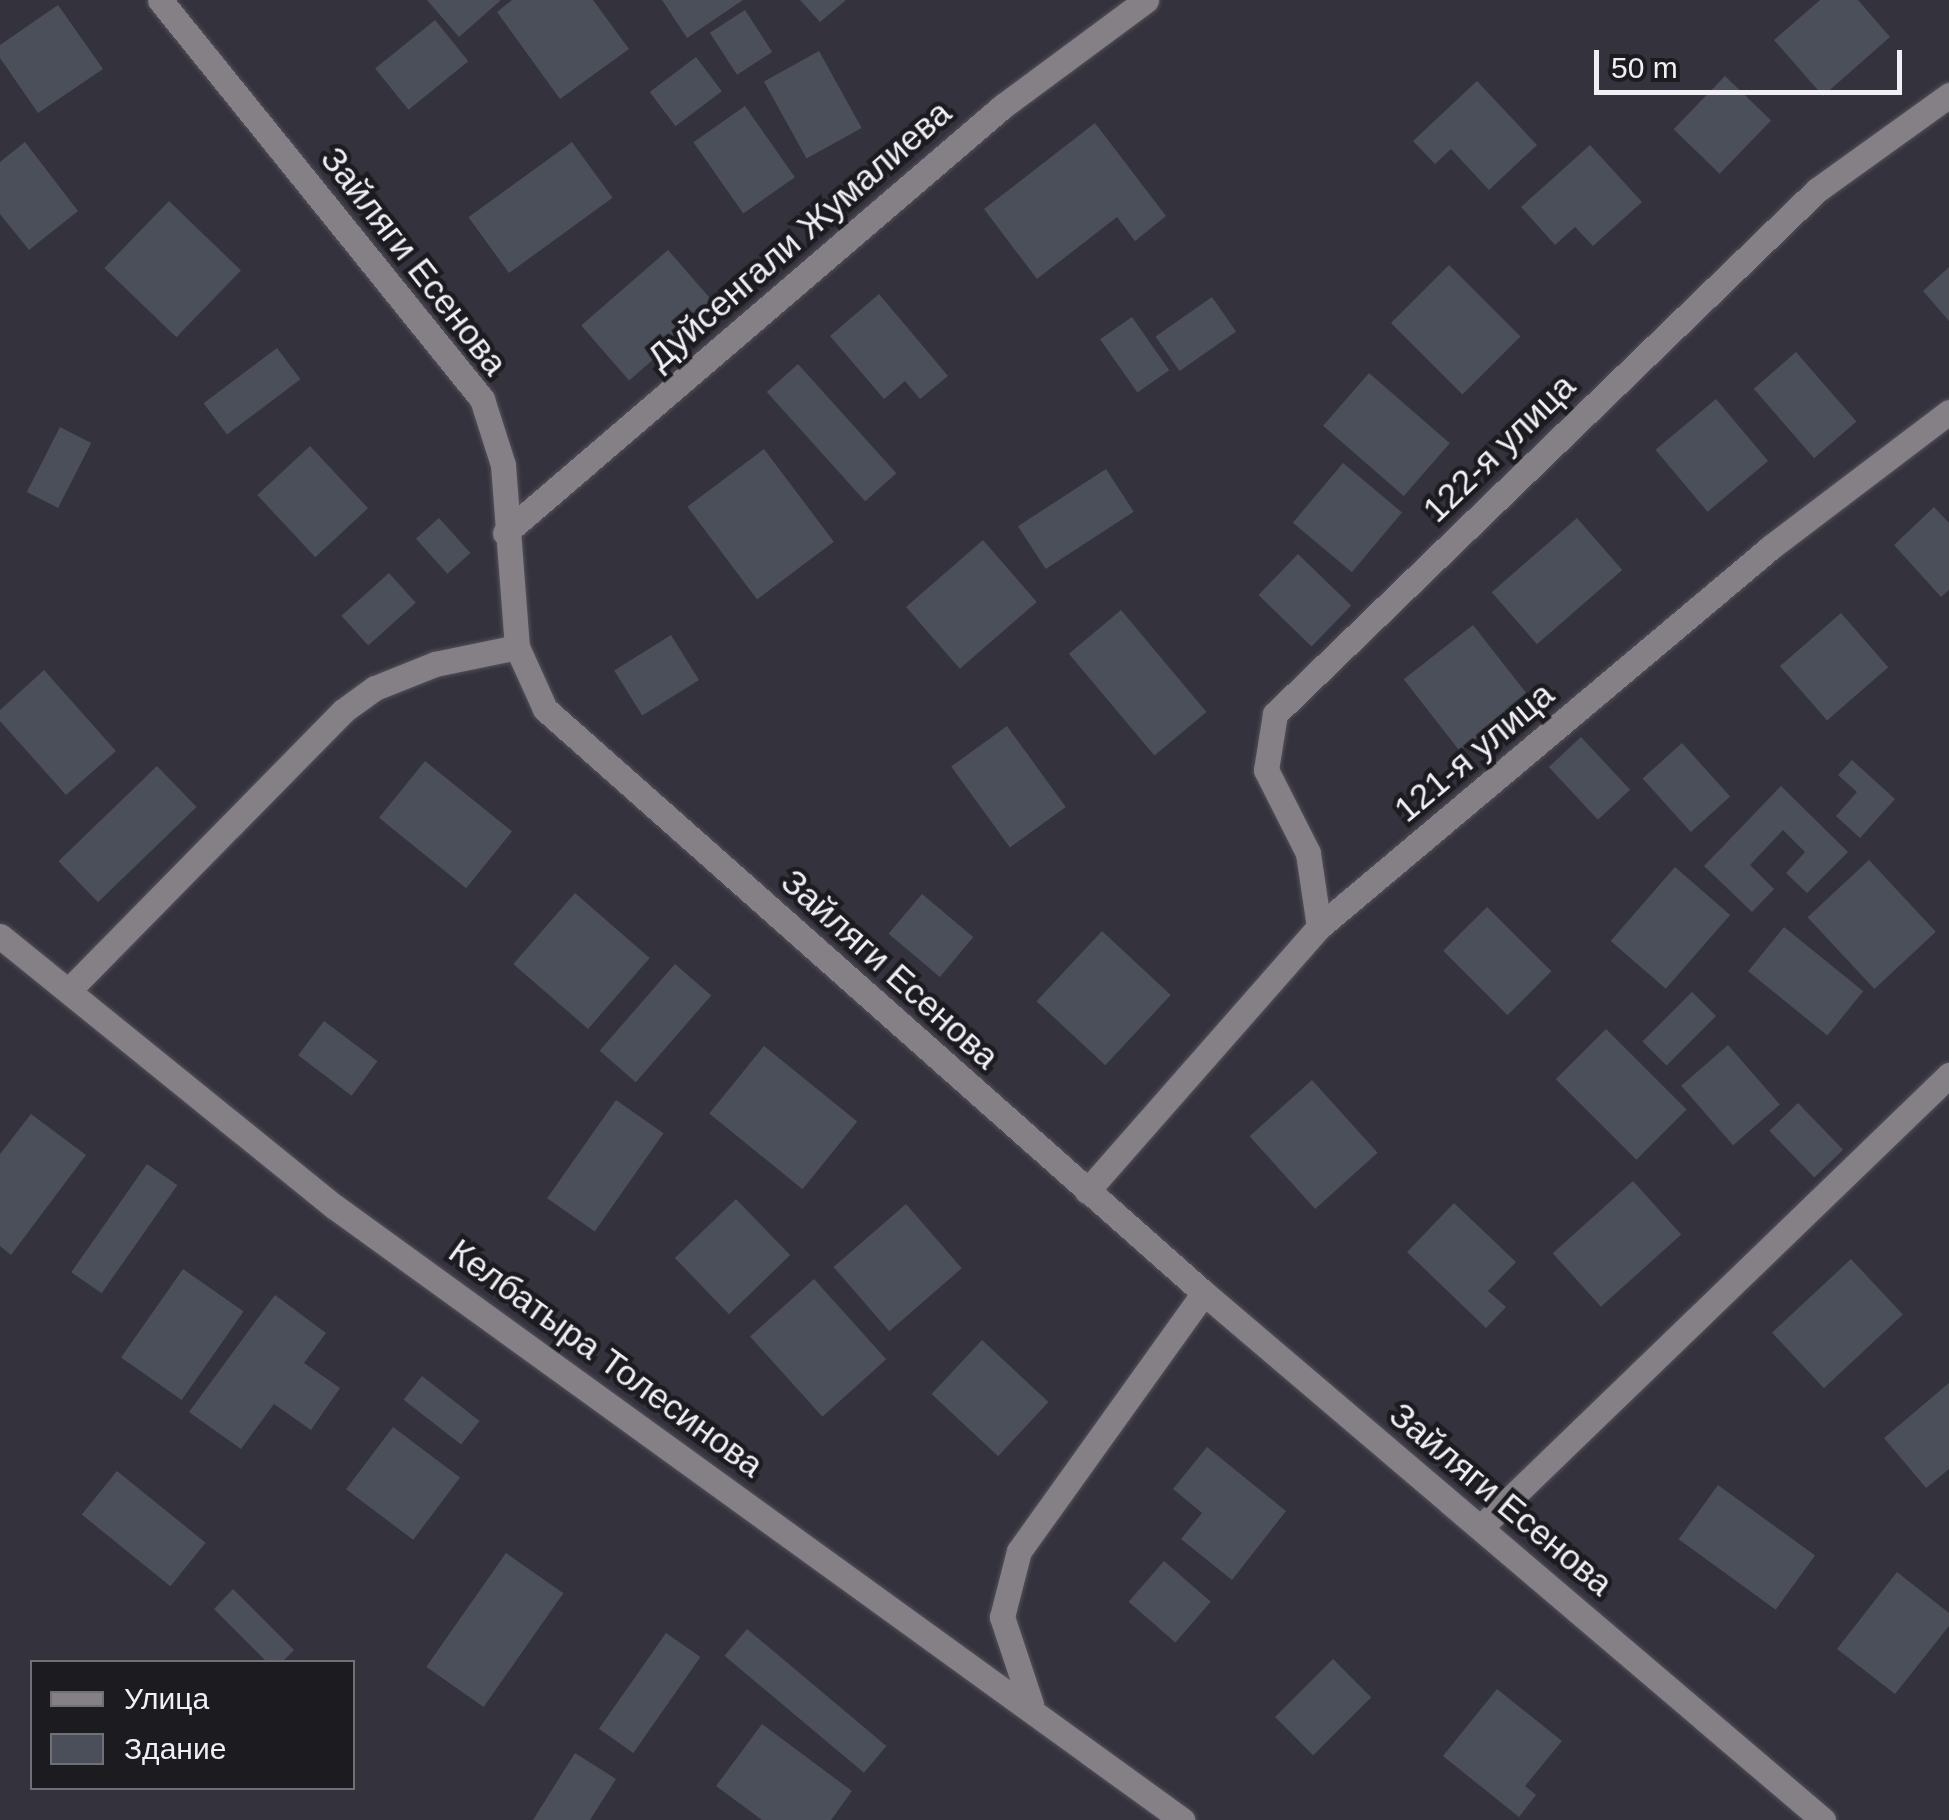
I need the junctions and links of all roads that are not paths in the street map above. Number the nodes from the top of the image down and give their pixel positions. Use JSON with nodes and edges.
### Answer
{"nodes":[{"id":1,"x":160,"y":0,"type":"edge"},
{"id":2,"x":1146,"y":0,"type":"edge"},
{"id":3,"x":1949,"y":96,"type":"edge"},
{"id":4,"x":1949,"y":412,"type":"edge"},
{"id":5,"x":504,"y":533,"type":"junction"},
{"id":6,"x":517,"y":646,"type":"junction"},
{"id":7,"x":1319,"y":928,"type":"junction"},
{"id":8,"x":0,"y":936,"type":"edge"},
{"id":9,"x":68,"y":990,"type":"junction"},
{"id":10,"x":1949,"y":1075,"type":"edge"},
{"id":11,"x":1087,"y":1191,"type":"junction"},
{"id":12,"x":1204,"y":1293,"type":"junction"},
{"id":13,"x":1480,"y":1527,"type":"junction"},
{"id":14,"x":1030,"y":1704,"type":"junction"},
{"id":15,"x":1182,"y":1820,"type":"edge"},
{"id":16,"x":1823,"y":1820,"type":"edge"}],
"edges":[{"from":1,"to":5,"type":"street","name":"Зайляги Есенова"},
{"from":2,"to":5,"type":"street","name":"Дуйсенгали Жумалиева"},
{"from":3,"to":7,"type":"street","name":"122-я улица"},
{"from":4,"to":7,"type":"street","name":"121-я улица"},
{"from":5,"to":6,"type":"street","name":"Зайляги Есенова"},
{"from":6,"to":9,"type":"street"},
{"from":6,"to":11,"type":"street","name":"Зайляги Есенова"},
{"from":7,"to":11,"type":"street","name":"121-я улица"},
{"from":8,"to":9,"type":"street","name":"Келбатыра Толесинова"},
{"from":9,"to":14,"type":"street","name":"Келбатыра Толесинова"},
{"from":10,"to":13,"type":"street"},
{"from":11,"to":12,"type":"street","name":"Зайляги Есенова"},
{"from":12,"to":13,"type":"street","name":"Зайляги Есенова"},
{"from":12,"to":14,"type":"street"},
{"from":13,"to":16,"type":"street","name":"Зайляги Есенова"},
{"from":14,"to":15,"type":"street","name":"Келбатыра Толесинова"}]}
